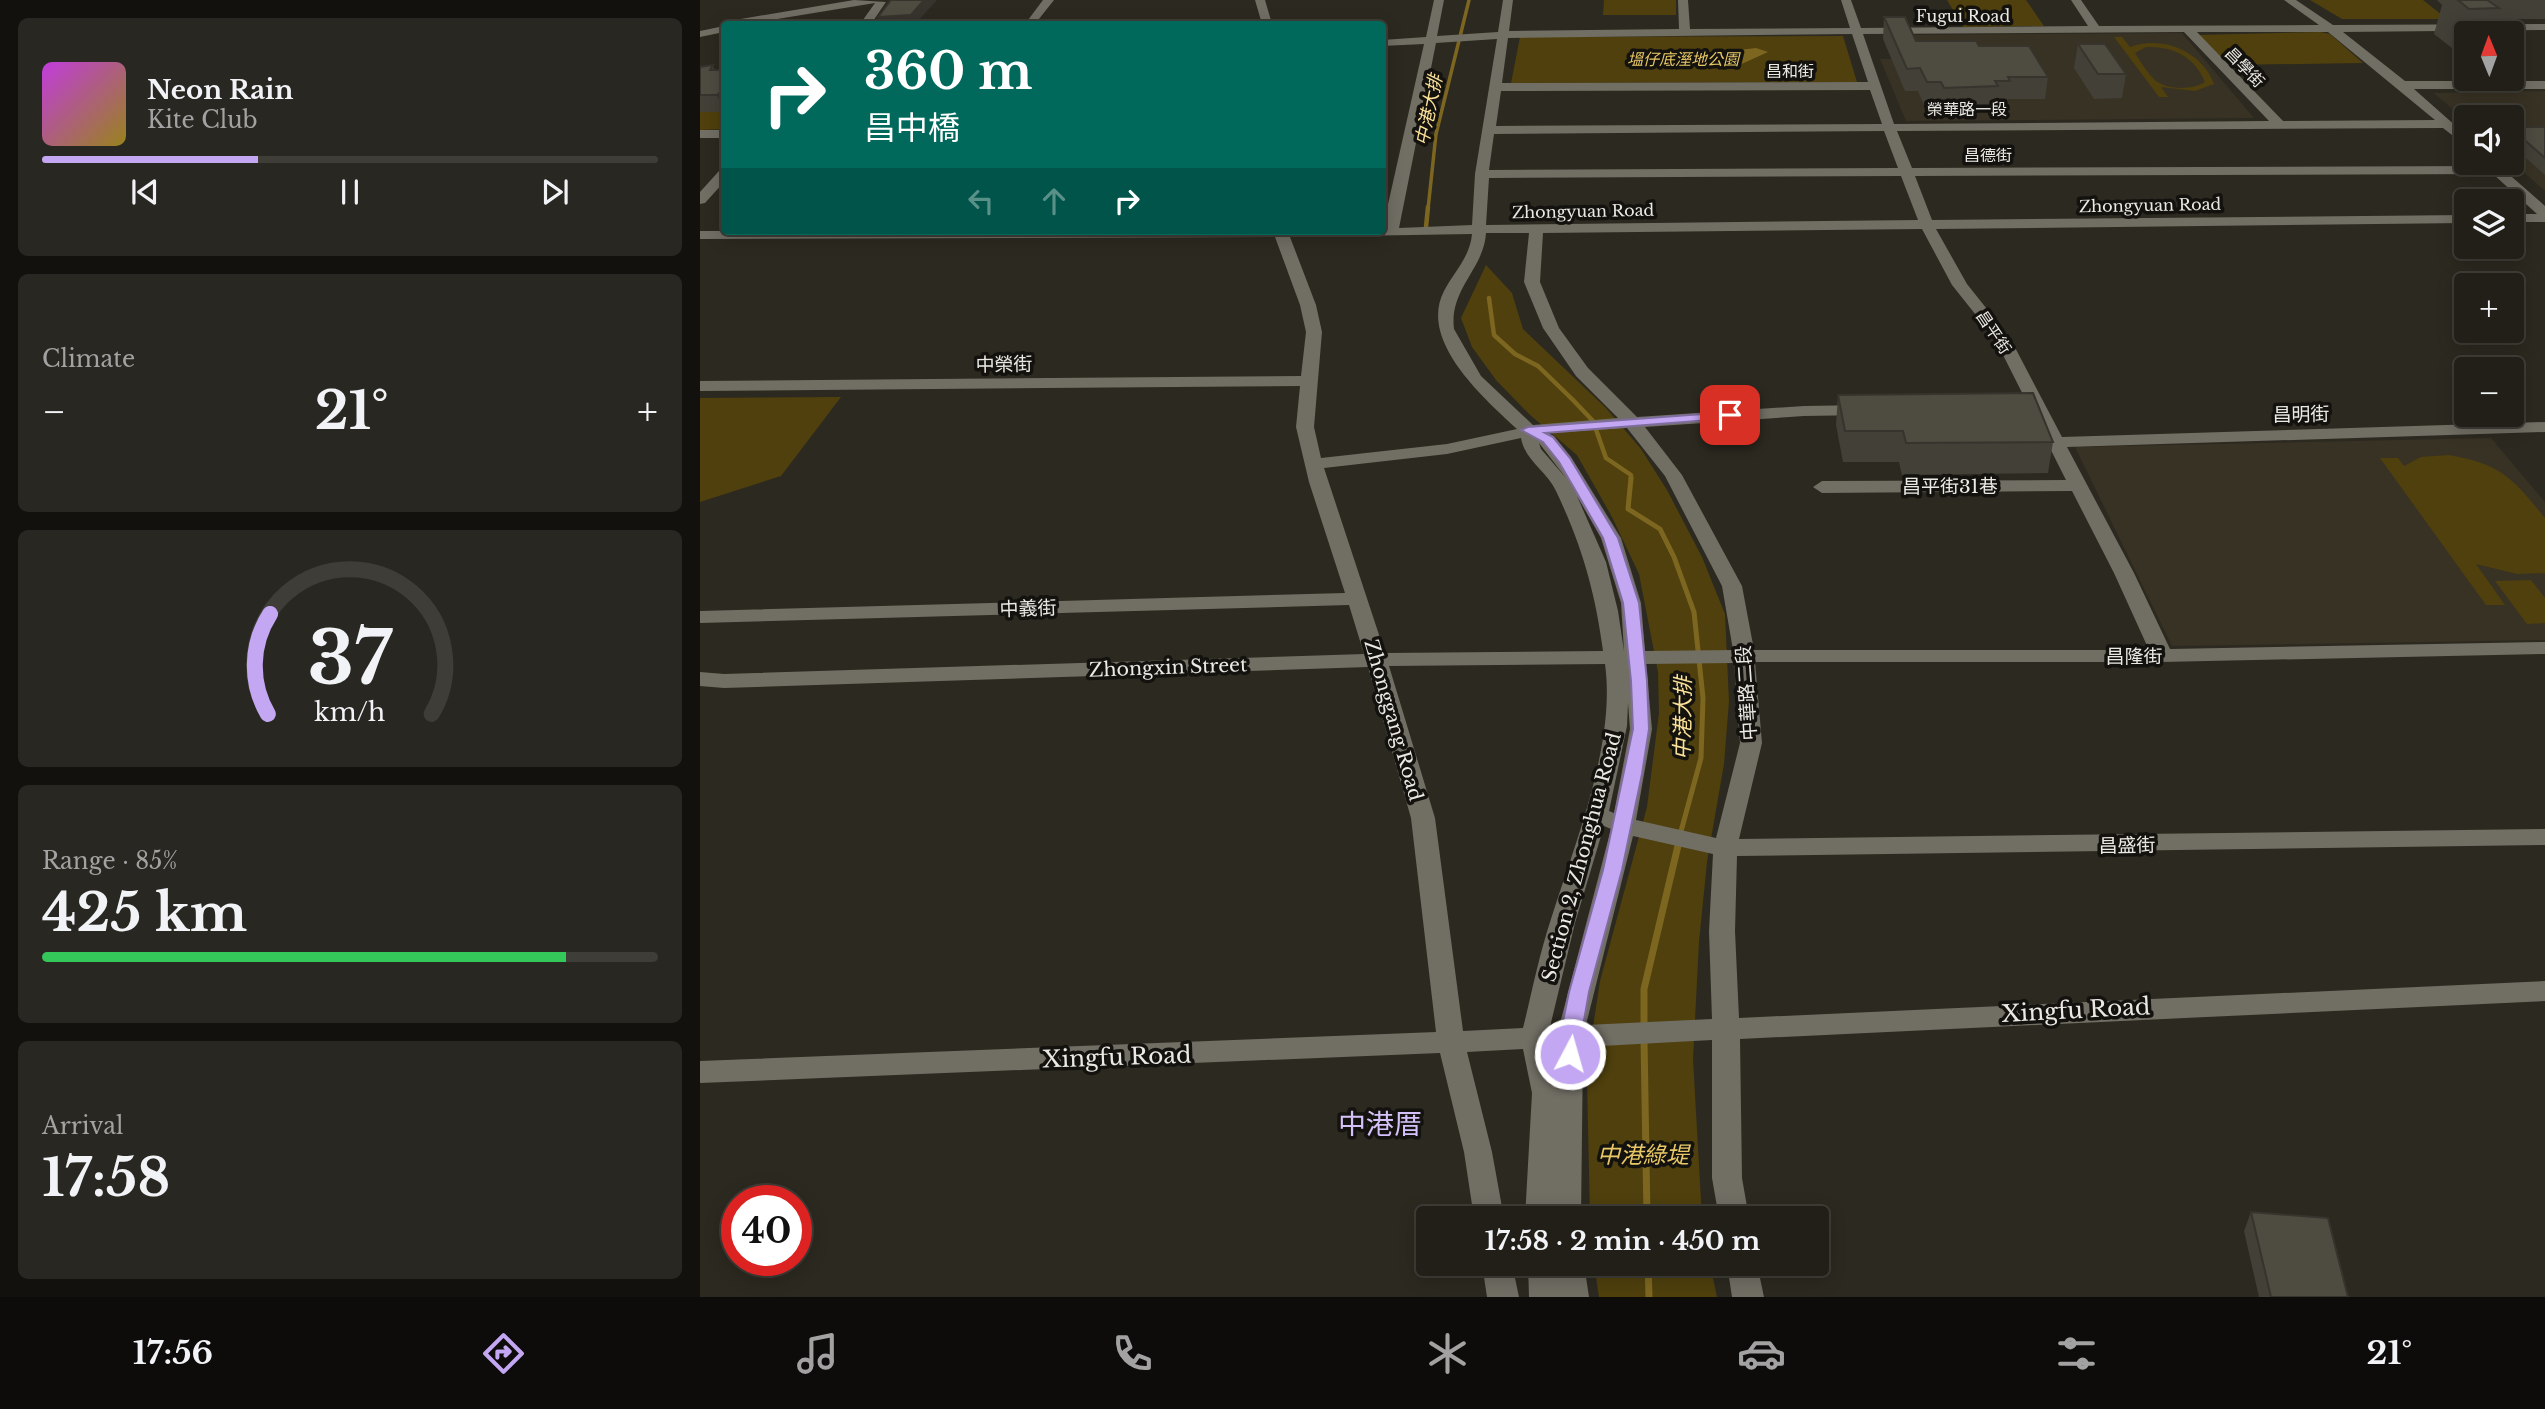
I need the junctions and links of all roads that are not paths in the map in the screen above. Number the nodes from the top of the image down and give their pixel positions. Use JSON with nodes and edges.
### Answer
{"nodes":[{"id":1,"x":895,"y":0,"type":"edge"},
{"id":2,"x":1049,"y":0,"type":"edge"},
{"id":3,"x":1260,"y":0,"type":"edge"},
{"id":4,"x":1439,"y":0,"type":"edge"},
{"id":5,"x":1508,"y":0,"type":"edge"},
{"id":6,"x":1683,"y":0,"type":"edge"},
{"id":7,"x":1846,"y":0,"type":"edge"},
{"id":8,"x":2076,"y":0,"type":"edge"},
{"id":9,"x":2289,"y":0,"type":"edge"},
{"id":10,"x":878,"y":1,"type":"edge"},
{"id":11,"x":756,"y":21,"type":"edge"},
{"id":12,"x":769,"y":21,"type":"edge"},
{"id":13,"x":868,"y":21,"type":"edge"},
{"id":14,"x":1032,"y":21,"type":"edge"},
{"id":15,"x":1266,"y":21,"type":"edge"},
{"id":16,"x":721,"y":27,"type":"edge"},
{"id":17,"x":2545,"y":27,"type":"edge"},
{"id":18,"x":2334,"y":29,"type":"junction"},
{"id":19,"x":2097,"y":31,"type":"junction"},
{"id":20,"x":2189,"y":31,"type":"junction"},
{"id":21,"x":700,"y":32,"type":"edge"},
{"id":22,"x":1857,"y":32,"type":"junction"},
{"id":23,"x":1685,"y":33,"type":"junction"},
{"id":24,"x":1503,"y":35,"type":"junction"},
{"id":25,"x":1431,"y":39,"type":"junction"},
{"id":26,"x":1386,"y":43,"type":"edge"},
{"id":27,"x":2404,"y":85,"type":"junction"},
{"id":28,"x":2545,"y":85,"type":"edge"},
{"id":29,"x":1875,"y":86,"type":"junction"},
{"id":30,"x":1496,"y":87,"type":"junction"},
{"id":31,"x":2279,"y":124,"type":"junction"},
{"id":32,"x":2446,"y":124,"type":"junction"},
{"id":33,"x":1889,"y":127,"type":"junction"},
{"id":34,"x":1489,"y":130,"type":"junction"},
{"id":35,"x":2454,"y":131,"type":"edge"},
{"id":36,"x":700,"y":134,"type":"edge"},
{"id":37,"x":721,"y":134,"type":"edge"},
{"id":38,"x":2454,"y":166,"type":"edge"},
{"id":39,"x":1906,"y":172,"type":"junction"},
{"id":40,"x":1482,"y":174,"type":"junction"},
{"id":41,"x":2501,"y":175,"type":"edge"},
{"id":42,"x":721,"y":181,"type":"edge"},
{"id":43,"x":1401,"y":184,"type":"junction"},
{"id":44,"x":1386,"y":185,"type":"edge"},
{"id":45,"x":700,"y":200,"type":"edge"},
{"id":46,"x":2545,"y":216,"type":"edge"},
{"id":47,"x":2524,"y":217,"type":"edge"},
{"id":48,"x":2454,"y":219,"type":"edge"},
{"id":49,"x":1927,"y":225,"type":"junction"},
{"id":50,"x":1479,"y":229,"type":"junction"},
{"id":51,"x":1536,"y":229,"type":"junction"},
{"id":52,"x":1386,"y":232,"type":"edge"},
{"id":53,"x":1396,"y":232,"type":"junction"},
{"id":54,"x":700,"y":235,"type":"edge"},
{"id":55,"x":721,"y":235,"type":"edge"},
{"id":56,"x":1281,"y":235,"type":"edge"},
{"id":57,"x":1309,"y":381,"type":"junction"},
{"id":58,"x":700,"y":386,"type":"edge"},
{"id":59,"x":1887,"y":409,"type":"edge"},
{"id":60,"x":1624,"y":422,"type":"junction"},
{"id":61,"x":2545,"y":427,"type":"edge"},
{"id":62,"x":1536,"y":429,"type":"junction"},
{"id":63,"x":2057,"y":442,"type":"junction"},
{"id":64,"x":1314,"y":464,"type":"junction"},
{"id":65,"x":2078,"y":485,"type":"junction"},
{"id":66,"x":1822,"y":487,"type":"dead end"},
{"id":67,"x":1357,"y":599,"type":"junction"},
{"id":68,"x":700,"y":617,"type":"edge"},
{"id":69,"x":2545,"y":648,"type":"edge"},
{"id":70,"x":2162,"y":656,"type":"junction"},
{"id":71,"x":1626,"y":657,"type":"junction"},
{"id":72,"x":1667,"y":657,"type":"joint"},
{"id":73,"x":1745,"y":657,"type":"junction"},
{"id":74,"x":1377,"y":660,"type":"junction"},
{"id":75,"x":700,"y":679,"type":"edge"},
{"id":76,"x":1596,"y":815,"type":"junction"},
{"id":77,"x":1630,"y":826,"type":"junction"},
{"id":78,"x":2545,"y":837,"type":"edge"},
{"id":79,"x":1717,"y":847,"type":"junction"},
{"id":80,"x":2545,"y":990,"type":"edge"},
{"id":81,"x":1713,"y":1029,"type":"junction"},
{"id":82,"x":1570,"y":1036,"type":"junction"},
{"id":83,"x":1534,"y":1038,"type":"junction"},
{"id":84,"x":1451,"y":1043,"type":"junction"},
{"id":85,"x":700,"y":1072,"type":"edge"},
{"id":86,"x":1487,"y":1206,"type":"edge"},
{"id":87,"x":1541,"y":1206,"type":"edge"},
{"id":88,"x":1566,"y":1206,"type":"edge"},
{"id":89,"x":1732,"y":1206,"type":"edge"},
{"id":90,"x":1499,"y":1276,"type":"edge"},
{"id":91,"x":1544,"y":1276,"type":"edge"},
{"id":92,"x":1570,"y":1276,"type":"edge"},
{"id":93,"x":1744,"y":1276,"type":"edge"},
{"id":94,"x":1503,"y":1297,"type":"edge"},
{"id":95,"x":1545,"y":1297,"type":"edge"},
{"id":96,"x":1573,"y":1297,"type":"edge"},
{"id":97,"x":1748,"y":1297,"type":"edge"}],
"edges":[{"from":1,"to":10,"type":"street"},
{"from":2,"to":14,"type":"street"},
{"from":3,"to":15,"type":"street"},
{"from":4,"to":25,"type":"street"},
{"from":5,"to":24,"type":"street","name":"Section 2, Zhonghua Road"},
{"from":6,"to":23,"type":"street"},
{"from":7,"to":22,"type":"street","name":"昌平街"},
{"from":8,"to":19,"type":"street"},
{"from":9,"to":18,"type":"street"},
{"from":10,"to":11,"type":"street"},
{"from":10,"to":12,"type":"street"},
{"from":10,"to":13,"type":"street"},
{"from":16,"to":21,"type":"street"},
{"from":17,"to":18,"type":"street","name":"Fugui Road"},
{"from":18,"to":20,"type":"street","name":"Fugui Road"},
{"from":18,"to":27,"type":"street"},
{"from":19,"to":20,"type":"street","name":"Fugui Road"},
{"from":19,"to":22,"type":"street","name":"Fugui Road"},
{"from":20,"to":31,"type":"street","name":"昌學街"},
{"from":22,"to":23,"type":"street","name":"Fugui Road"},
{"from":22,"to":29,"type":"street","name":"昌平街"},
{"from":23,"to":24,"type":"street","name":"Fugui Road"},
{"from":24,"to":25,"type":"street","name":"Fugui Road"},
{"from":24,"to":30,"type":"street","name":"Section 2, Zhonghua Road"},
{"from":25,"to":26,"type":"street","name":"Fugui Road"},
{"from":25,"to":43,"type":"street"},
{"from":27,"to":28,"type":"street"},
{"from":27,"to":32,"type":"street"},
{"from":29,"to":30,"type":"street","name":"昌和街"},
{"from":29,"to":33,"type":"street","name":"昌平街"},
{"from":30,"to":34,"type":"street","name":"Section 2, Zhonghua Road"},
{"from":31,"to":32,"type":"street","name":"榮華路一段"},
{"from":31,"to":33,"type":"street","name":"榮華路一段"},
{"from":32,"to":35,"type":"street"},
{"from":33,"to":34,"type":"street","name":"榮華路一段"},
{"from":33,"to":39,"type":"street","name":"昌平街"},
{"from":34,"to":40,"type":"street","name":"Section 2, Zhonghua Road"},
{"from":36,"to":37,"type":"street"},
{"from":38,"to":39,"type":"street","name":"昌德街"},
{"from":39,"to":40,"type":"street","name":"昌德街"},
{"from":39,"to":49,"type":"street","name":"昌平街"},
{"from":40,"to":50,"type":"street","name":"Section 2, Zhonghua Road"},
{"from":41,"to":46,"type":"street"},
{"from":42,"to":45,"type":"street"},
{"from":43,"to":44,"type":"street"},
{"from":43,"to":53,"type":"street"},
{"from":46,"to":47,"type":"street"},
{"from":48,"to":49,"type":"street","name":"Zhongyuan Road"},
{"from":49,"to":51,"type":"street","name":"Zhongyuan Road"},
{"from":49,"to":63,"type":"street","name":"昌平街"},
{"from":50,"to":51,"type":"street","name":"Zhongyuan Road"},
{"from":50,"to":53,"type":"street","name":"Zhongyuan Road"},
{"from":50,"to":62,"type":"street","name":"Section 2, Zhonghua Road"},
{"from":51,"to":60,"type":"street","name":"中華路二段"},
{"from":52,"to":53,"type":"street","name":"Zhongyuan Road"},
{"from":54,"to":55,"type":"street","name":"Zhongyuan Road"},
{"from":56,"to":57,"type":"street","name":"Zhonggang Road"},
{"from":57,"to":58,"type":"street","name":"中榮街"},
{"from":57,"to":64,"type":"street","name":"Zhonggang Road"},
{"from":59,"to":60,"type":"street"},
{"from":60,"to":62,"type":"street"},
{"from":60,"to":73,"type":"street","name":"中華路二段"},
{"from":61,"to":63,"type":"street","name":"昌明街"},
{"from":62,"to":64,"type":"street"},
{"from":62,"to":71,"type":"street","name":"Section 2, Zhonghua Road"},
{"from":63,"to":65,"type":"street","name":"昌平街"},
{"from":64,"to":67,"type":"street","name":"Zhonggang Road"},
{"from":65,"to":66,"type":"street","name":"昌平街31巷"},
{"from":65,"to":70,"type":"street","name":"昌平街"},
{"from":67,"to":68,"type":"street","name":"中義街"},
{"from":67,"to":74,"type":"street","name":"Zhonggang Road"},
{"from":69,"to":70,"type":"street","name":"昌隆街"},
{"from":70,"to":73,"type":"street","name":"昌隆街"},
{"from":71,"to":72,"type":"street","name":"Zhongxin Street"},
{"from":71,"to":74,"type":"street","name":"Zhongxin Street"},
{"from":71,"to":76,"type":"street","name":"Section 2, Zhonghua Road"},
{"from":71,"to":77,"type":"street","name":"Section 2, Zhonghua Road"},
{"from":72,"to":73,"type":"street","name":"昌隆街"},
{"from":73,"to":79,"type":"street","name":"中華路二段"},
{"from":74,"to":75,"type":"street","name":"Zhongxin Street"},
{"from":74,"to":84,"type":"street","name":"Zhonggang Road"},
{"from":76,"to":77,"type":"street"},
{"from":76,"to":83,"type":"street","name":"Section 2, Zhonghua Road"},
{"from":77,"to":79,"type":"street","name":"昌盛街"},
{"from":77,"to":82,"type":"street","name":"Section 2, Zhonghua Road"},
{"from":78,"to":79,"type":"street","name":"昌盛街"},
{"from":79,"to":81,"type":"street","name":"中華路二段"},
{"from":80,"to":81,"type":"street","name":"Xingfu Road"},
{"from":81,"to":82,"type":"street","name":"Xingfu Road"},
{"from":81,"to":89,"type":"street","name":"中華路二段"},
{"from":82,"to":83,"type":"street","name":"Xingfu Road"},
{"from":82,"to":88,"type":"street","name":"Section 2, Zhonghua Road"},
{"from":83,"to":84,"type":"street","name":"Xingfu Road"},
{"from":83,"to":87,"type":"street","name":"Section 2, Zhonghua Road"},
{"from":84,"to":85,"type":"street","name":"Xingfu Road"},
{"from":84,"to":86,"type":"street","name":"Zhonggang Road"},
{"from":90,"to":94,"type":"street"},
{"from":91,"to":95,"type":"street"},
{"from":92,"to":96,"type":"street"},
{"from":93,"to":97,"type":"street"}]}
